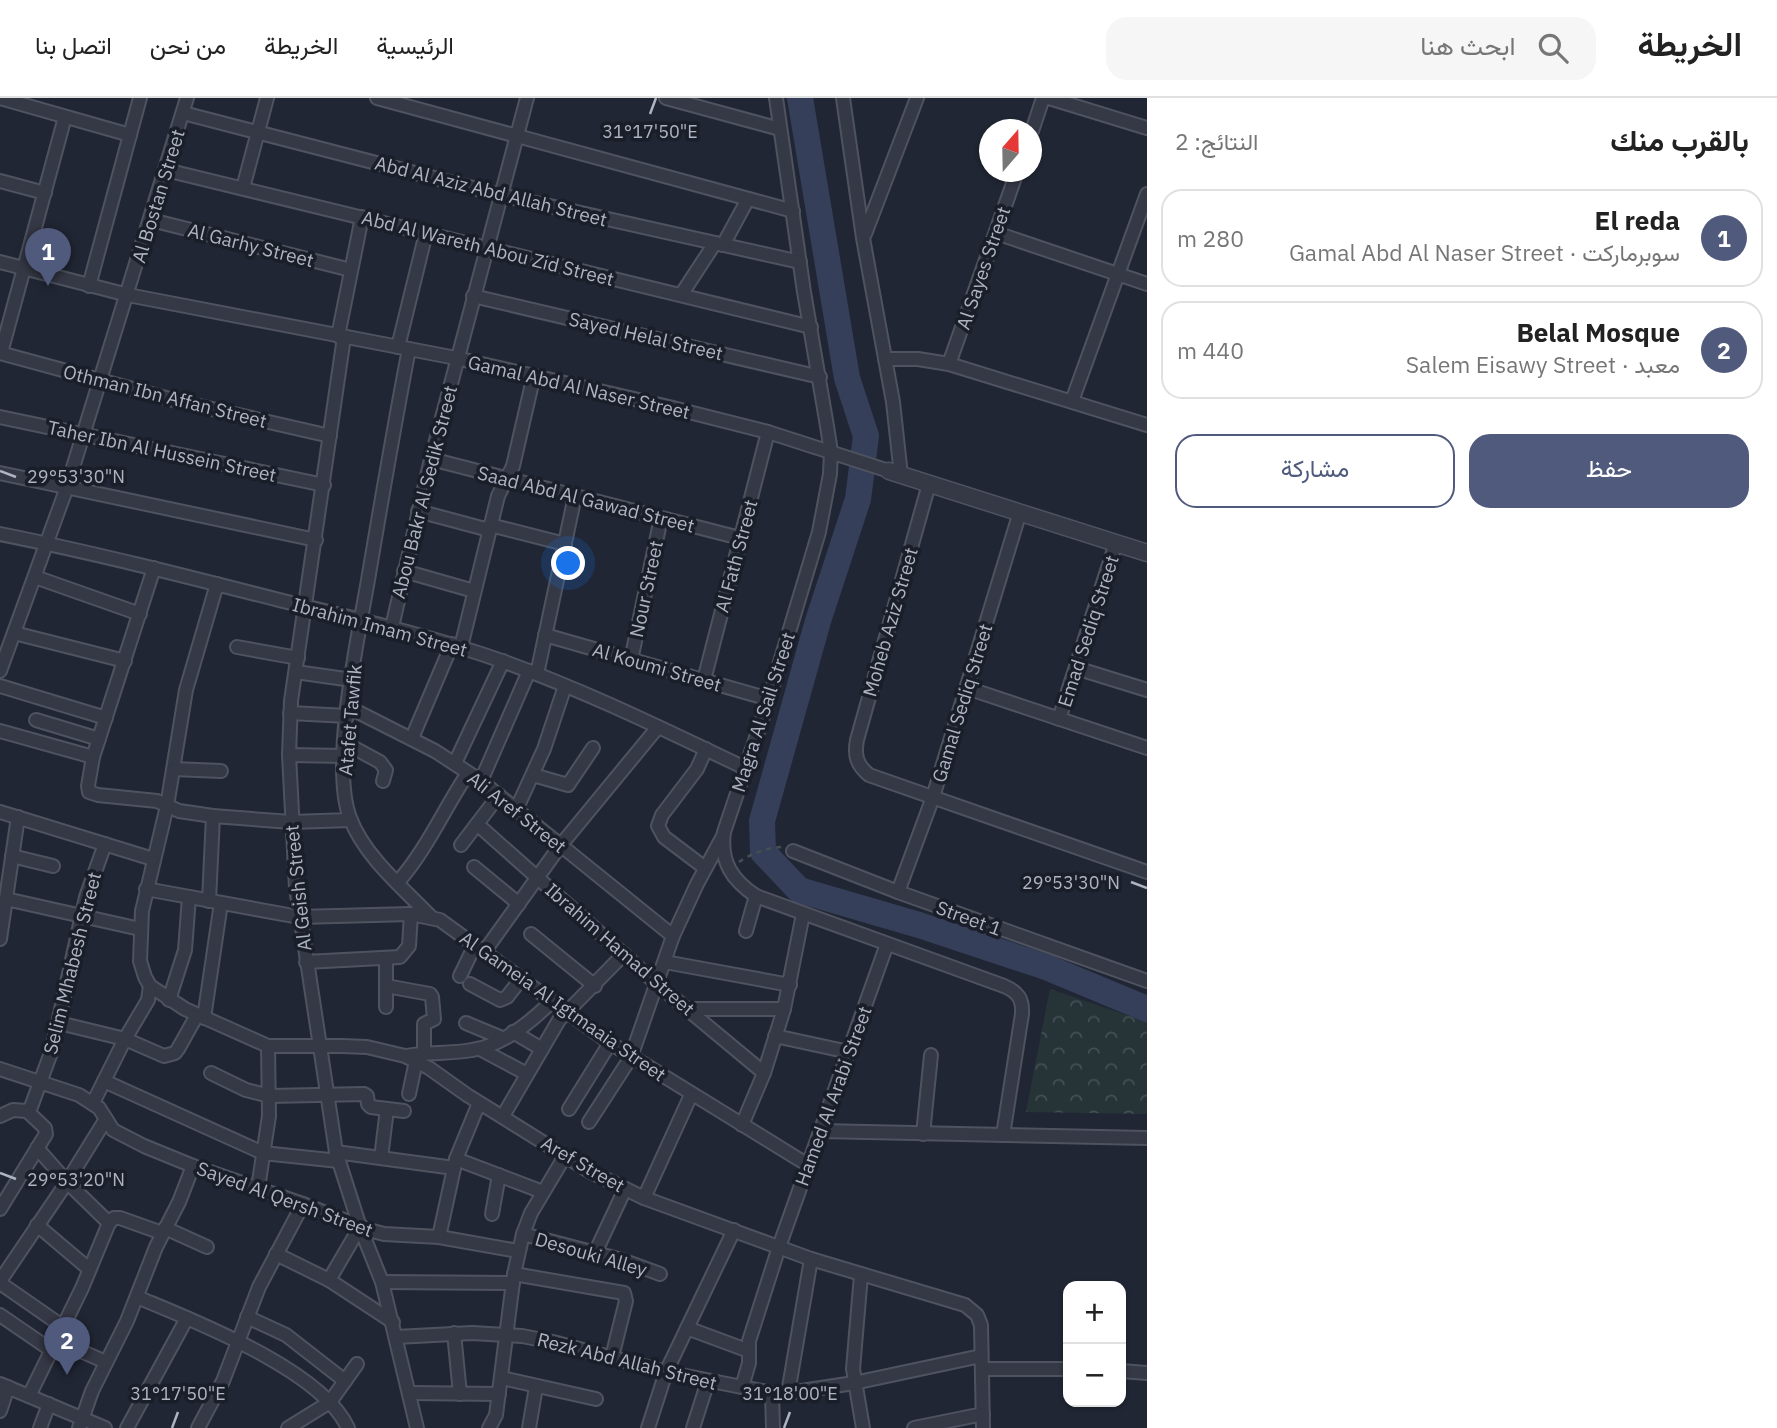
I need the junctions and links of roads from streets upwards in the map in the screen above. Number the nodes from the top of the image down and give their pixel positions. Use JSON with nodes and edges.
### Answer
{"nodes":[{"id":1,"x":0,"y":98,"type":"edge"},
{"id":2,"x":140,"y":98,"type":"edge"},
{"id":3,"x":187,"y":98,"type":"edge"},
{"id":4,"x":267,"y":98,"type":"edge"},
{"id":5,"x":377,"y":98,"type":"edge"},
{"id":6,"x":527,"y":98,"type":"edge"},
{"id":7,"x":666,"y":98,"type":"edge"},
{"id":8,"x":776,"y":98,"type":"edge"},
{"id":9,"x":844,"y":98,"type":"edge"},
{"id":10,"x":917,"y":98,"type":"edge"},
{"id":11,"x":1043,"y":98,"type":"edge"},
{"id":12,"x":1049,"y":98,"type":"edge"},
{"id":13,"x":183,"y":113,"type":"junction"},
{"id":14,"x":65,"y":117,"type":"junction"},
{"id":15,"x":1035,"y":119,"type":"edge"},
{"id":16,"x":1147,"y":128,"type":"edge"},
{"id":17,"x":780,"y":129,"type":"junction"},
{"id":18,"x":258,"y":133,"type":"junction"},
{"id":19,"x":130,"y":135,"type":"junction"},
{"id":20,"x":515,"y":137,"type":"junction"},
{"id":21,"x":166,"y":170,"type":"junction"},
{"id":22,"x":0,"y":181,"type":"edge"},
{"id":23,"x":1014,"y":182,"type":"edge"},
{"id":24,"x":243,"y":188,"type":"junction"},
{"id":25,"x":45,"y":193,"type":"junction"},
{"id":26,"x":1147,"y":194,"type":"edge"},
{"id":27,"x":500,"y":195,"type":"junction"},
{"id":28,"x":748,"y":199,"type":"junction"},
{"id":29,"x":793,"y":211,"type":"junction"},
{"id":30,"x":362,"y":217,"type":"junction"},
{"id":31,"x":150,"y":220,"type":"junction"},
{"id":32,"x":426,"y":233,"type":"junction"},
{"id":33,"x":996,"y":233,"type":"junction"},
{"id":34,"x":863,"y":238,"type":"junction"},
{"id":35,"x":719,"y":244,"type":"junction"},
{"id":36,"x":486,"y":247,"type":"junction"},
{"id":37,"x":0,"y":262,"type":"edge"},
{"id":38,"x":800,"y":262,"type":"junction"},
{"id":39,"x":25,"y":269,"type":"junction"},
{"id":40,"x":351,"y":270,"type":"junction"},
{"id":41,"x":1118,"y":274,"type":"junction"},
{"id":42,"x":1147,"y":284,"type":"edge"},
{"id":43,"x":89,"y":286,"type":"junction"},
{"id":44,"x":128,"y":295,"type":"junction"},
{"id":45,"x":681,"y":295,"type":"junction"},
{"id":46,"x":473,"y":296,"type":"junction"},
{"id":47,"x":811,"y":327,"type":"junction"},
{"id":48,"x":341,"y":336,"type":"junction"},
{"id":49,"x":404,"y":348,"type":"junction"},
{"id":50,"x":0,"y":353,"type":"edge"},
{"id":51,"x":456,"y":358,"type":"junction"},
{"id":52,"x":885,"y":359,"type":"junction"},
{"id":53,"x":950,"y":364,"type":"junction"},
{"id":54,"x":534,"y":375,"type":"junction"},
{"id":55,"x":820,"y":377,"type":"junction"},
{"id":56,"x":101,"y":381,"type":"junction"},
{"id":57,"x":1072,"y":401,"type":"junction"},
{"id":58,"x":0,"y":417,"type":"edge"},
{"id":59,"x":1147,"y":425,"type":"edge"},
{"id":60,"x":768,"y":432,"type":"junction"},
{"id":61,"x":85,"y":435,"type":"junction"},
{"id":62,"x":330,"y":436,"type":"junction"},
{"id":63,"x":831,"y":452,"type":"junction"},
{"id":64,"x":431,"y":459,"type":"junction"},
{"id":65,"x":0,"y":473,"type":"edge"},
{"id":66,"x":895,"y":473,"type":"junction"},
{"id":67,"x":506,"y":478,"type":"junction"},
{"id":68,"x":929,"y":484,"type":"junction"},
{"id":69,"x":324,"y":485,"type":"junction"},
{"id":70,"x":67,"y":487,"type":"junction"},
{"id":71,"x":575,"y":496,"type":"junction"},
{"id":72,"x":418,"y":511,"type":"junction"},
{"id":73,"x":1020,"y":512,"type":"junction"},
{"id":74,"x":661,"y":518,"type":"junction"},
{"id":75,"x":490,"y":528,"type":"junction"},
{"id":76,"x":1,"y":538,"type":"edge"},
{"id":77,"x":740,"y":538,"type":"junction"},
{"id":78,"x":316,"y":540,"type":"junction"},
{"id":79,"x":1116,"y":543,"type":"junction"},
{"id":80,"x":48,"y":544,"type":"junction"},
{"id":81,"x":565,"y":544,"type":"junction"},
{"id":82,"x":1147,"y":553,"type":"edge"},
{"id":83,"x":155,"y":568,"type":"junction"},
{"id":84,"x":404,"y":570,"type":"junction"},
{"id":85,"x":36,"y":577,"type":"junction"},
{"id":86,"x":217,"y":584,"type":"junction"},
{"id":87,"x":474,"y":591,"type":"junction"},
{"id":88,"x":305,"y":606,"type":"junction"},
{"id":89,"x":140,"y":614,"type":"junction"},
{"id":90,"x":361,"y":619,"type":"junction"},
{"id":91,"x":392,"y":627,"type":"junction"},
{"id":92,"x":14,"y":633,"type":"junction"},
{"id":93,"x":545,"y":635,"type":"junction"},
{"id":94,"x":456,"y":645,"type":"junction"},
{"id":95,"x":237,"y":647,"type":"dead end"},
{"id":96,"x":298,"y":657,"type":"junction"},
{"id":97,"x":631,"y":660,"type":"junction"},
{"id":98,"x":125,"y":661,"type":"junction"},
{"id":99,"x":503,"y":662,"type":"junction"},
{"id":100,"x":1076,"y":668,"type":"junction"},
{"id":101,"x":0,"y":671,"type":"edge"},
{"id":102,"x":296,"y":672,"type":"junction"},
{"id":103,"x":533,"y":673,"type":"junction"},
{"id":104,"x":352,"y":680,"type":"junction"},
{"id":105,"x":704,"y":680,"type":"junction"},
{"id":106,"x":0,"y":685,"type":"edge"},
{"id":107,"x":565,"y":686,"type":"junction"},
{"id":108,"x":967,"y":688,"type":"junction"},
{"id":109,"x":1147,"y":690,"type":"edge"},
{"id":110,"x":769,"y":699,"type":"junction"},
{"id":111,"x":347,"y":712,"type":"junction"},
{"id":112,"x":290,"y":713,"type":"junction"},
{"id":113,"x":106,"y":718,"type":"junction"},
{"id":114,"x":1059,"y":719,"type":"junction"},
{"id":115,"x":36,"y":720,"type":"dead end"},
{"id":116,"x":658,"y":727,"type":"junction"},
{"id":117,"x":0,"y":731,"type":"edge"},
{"id":118,"x":412,"y":738,"type":"junction"},
{"id":119,"x":99,"y":739,"type":"junction"},
{"id":120,"x":345,"y":743,"type":"junction"},
{"id":121,"x":593,"y":748,"type":"dead end"},
{"id":122,"x":1147,"y":748,"type":"edge"},
{"id":123,"x":706,"y":749,"type":"junction"},
{"id":124,"x":289,"y":755,"type":"junction"},
{"id":125,"x":345,"y":756,"type":"junction"},
{"id":126,"x":93,"y":757,"type":"junction"},
{"id":127,"x":455,"y":763,"type":"junction"},
{"id":128,"x":744,"y":768,"type":"junction"},
{"id":129,"x":174,"y":769,"type":"junction"},
{"id":130,"x":221,"y":771,"type":"dead end"},
{"id":131,"x":468,"y":773,"type":"junction"},
{"id":132,"x":533,"y":775,"type":"junction"},
{"id":133,"x":383,"y":781,"type":"dead end"},
{"id":134,"x":481,"y":781,"type":"junction"},
{"id":135,"x":499,"y":795,"type":"junction"},
{"id":136,"x":933,"y":797,"type":"junction"},
{"id":137,"x":167,"y":806,"type":"junction"},
{"id":138,"x":516,"y":810,"type":"junction"},
{"id":139,"x":0,"y":812,"type":"edge"},
{"id":140,"x":18,"y":817,"type":"junction"},
{"id":141,"x":213,"y":817,"type":"junction"},
{"id":142,"x":351,"y":820,"type":"junction"},
{"id":143,"x":291,"y":822,"type":"junction"},
{"id":144,"x":477,"y":824,"type":"junction"},
{"id":145,"x":724,"y":832,"type":"junction"},
{"id":146,"x":105,"y":844,"type":"junction"},
{"id":147,"x":461,"y":845,"type":"dead end"},
{"id":148,"x":561,"y":846,"type":"junction"},
{"id":149,"x":793,"y":851,"type":"dead end"},
{"id":150,"x":12,"y":856,"type":"junction"},
{"id":151,"x":153,"y":859,"type":"junction"},
{"id":152,"x":53,"y":866,"type":"dead end"},
{"id":153,"x":474,"y":867,"type":"dead end"},
{"id":154,"x":1146,"y":867,"type":"edge"},
{"id":155,"x":705,"y":868,"type":"junction"},
{"id":156,"x":5,"y":876,"type":"edge"},
{"id":157,"x":537,"y":878,"type":"junction"},
{"id":158,"x":398,"y":882,"type":"junction"},
{"id":159,"x":146,"y":889,"type":"junction"},
{"id":160,"x":898,"y":892,"type":"junction"},
{"id":161,"x":756,"y":896,"type":"junction"},
{"id":162,"x":189,"y":897,"type":"junction"},
{"id":163,"x":6,"y":899,"type":"junction"},
{"id":164,"x":215,"y":902,"type":"junction"},
{"id":165,"x":519,"y":904,"type":"junction"},
{"id":166,"x":803,"y":914,"type":"junction"},
{"id":167,"x":411,"y":915,"type":"junction"},
{"id":168,"x":82,"y":916,"type":"junction"},
{"id":169,"x":299,"y":917,"type":"junction"},
{"id":170,"x":431,"y":917,"type":"junction"},
{"id":171,"x":140,"y":929,"type":"junction"},
{"id":172,"x":746,"y":931,"type":"dead end"},
{"id":173,"x":531,"y":934,"type":"dead end"},
{"id":174,"x":673,"y":936,"type":"junction"},
{"id":175,"x":0,"y":939,"type":"edge"},
{"id":176,"x":887,"y":944,"type":"junction"},
{"id":177,"x":480,"y":949,"type":"junction"},
{"id":178,"x":624,"y":954,"type":"junction"},
{"id":179,"x":386,"y":958,"type":"junction"},
{"id":180,"x":306,"y":962,"type":"junction"},
{"id":181,"x":665,"y":962,"type":"junction"},
{"id":182,"x":521,"y":979,"type":"junction"},
{"id":183,"x":1147,"y":981,"type":"edge"},
{"id":184,"x":657,"y":984,"type":"junction"},
{"id":185,"x":790,"y":985,"type":"junction"},
{"id":186,"x":150,"y":986,"type":"junction"},
{"id":187,"x":386,"y":986,"type":"junction"},
{"id":188,"x":595,"y":986,"type":"junction"},
{"id":189,"x":169,"y":1000,"type":"junction"},
{"id":190,"x":551,"y":1002,"type":"junction"},
{"id":191,"x":386,"y":1007,"type":"dead end"},
{"id":192,"x":688,"y":1009,"type":"junction"},
{"id":193,"x":784,"y":1009,"type":"junction"},
{"id":194,"x":566,"y":1013,"type":"junction"},
{"id":195,"x":200,"y":1016,"type":"junction"},
{"id":196,"x":59,"y":1023,"type":"junction"},
{"id":197,"x":466,"y":1023,"type":"dead end"},
{"id":198,"x":507,"y":1035,"type":"junction"},
{"id":199,"x":775,"y":1036,"type":"junction"},
{"id":200,"x":125,"y":1038,"type":"junction"},
{"id":201,"x":610,"y":1044,"type":"junction"},
{"id":202,"x":268,"y":1046,"type":"junction"},
{"id":203,"x":319,"y":1046,"type":"junction"},
{"id":204,"x":480,"y":1049,"type":"junction"},
{"id":205,"x":542,"y":1049,"type":"junction"},
{"id":206,"x":849,"y":1052,"type":"junction"},
{"id":207,"x":931,"y":1055,"type":"dead end"},
{"id":208,"x":415,"y":1056,"type":"junction"},
{"id":209,"x":631,"y":1057,"type":"junction"},
{"id":210,"x":0,"y":1069,"type":"edge"},
{"id":211,"x":211,"y":1073,"type":"dead end"},
{"id":212,"x":764,"y":1073,"type":"junction"},
{"id":213,"x":527,"y":1074,"type":"junction"},
{"id":214,"x":104,"y":1081,"type":"junction"},
{"id":215,"x":40,"y":1082,"type":"junction"},
{"id":216,"x":327,"y":1094,"type":"junction"},
{"id":217,"x":409,"y":1094,"type":"dead end"},
{"id":218,"x":691,"y":1095,"type":"junction"},
{"id":219,"x":270,"y":1096,"type":"junction"},
{"id":220,"x":93,"y":1103,"type":"junction"},
{"id":221,"x":479,"y":1103,"type":"junction"},
{"id":222,"x":387,"y":1109,"type":"junction"},
{"id":223,"x":569,"y":1109,"type":"dead end"},
{"id":224,"x":27,"y":1111,"type":"junction"},
{"id":225,"x":404,"y":1111,"type":"dead end"},
{"id":226,"x":0,"y":1116,"type":"edge"},
{"id":227,"x":503,"y":1116,"type":"junction"},
{"id":228,"x":106,"y":1119,"type":"junction"},
{"id":229,"x":589,"y":1122,"type":"dead end"},
{"id":230,"x":742,"y":1125,"type":"junction"},
{"id":231,"x":820,"y":1131,"type":"junction"},
{"id":232,"x":923,"y":1134,"type":"junction"},
{"id":233,"x":1003,"y":1135,"type":"junction"},
{"id":234,"x":1147,"y":1138,"type":"edge"},
{"id":235,"x":37,"y":1148,"type":"junction"},
{"id":236,"x":263,"y":1153,"type":"junction"},
{"id":237,"x":565,"y":1156,"type":"junction"},
{"id":238,"x":337,"y":1157,"type":"junction"},
{"id":239,"x":381,"y":1158,"type":"junction"},
{"id":240,"x":455,"y":1164,"type":"junction"},
{"id":241,"x":808,"y":1165,"type":"junction"},
{"id":242,"x":193,"y":1166,"type":"junction"},
{"id":243,"x":499,"y":1175,"type":"junction"},
{"id":244,"x":67,"y":1182,"type":"junction"},
{"id":245,"x":258,"y":1188,"type":"junction"},
{"id":246,"x":625,"y":1189,"type":"junction"},
{"id":247,"x":542,"y":1192,"type":"junction"},
{"id":248,"x":644,"y":1198,"type":"junction"},
{"id":249,"x":303,"y":1204,"type":"junction"},
{"id":250,"x":0,"y":1209,"type":"edge"},
{"id":251,"x":492,"y":1214,"type":"dead end"},
{"id":252,"x":109,"y":1223,"type":"junction"},
{"id":253,"x":37,"y":1225,"type":"junction"},
{"id":254,"x":360,"y":1227,"type":"junction"},
{"id":255,"x":734,"y":1230,"type":"junction"},
{"id":256,"x":163,"y":1231,"type":"junction"},
{"id":257,"x":523,"y":1234,"type":"junction"},
{"id":258,"x":439,"y":1237,"type":"junction"},
{"id":259,"x":207,"y":1247,"type":"dead end"},
{"id":260,"x":779,"y":1247,"type":"junction"},
{"id":261,"x":518,"y":1251,"type":"junction"},
{"id":262,"x":595,"y":1253,"type":"junction"},
{"id":263,"x":276,"y":1254,"type":"junction"},
{"id":264,"x":811,"y":1259,"type":"junction"},
{"id":265,"x":89,"y":1269,"type":"junction"},
{"id":266,"x":660,"y":1274,"type":"dead end"},
{"id":267,"x":860,"y":1275,"type":"junction"},
{"id":268,"x":513,"y":1278,"type":"junction"},
{"id":269,"x":329,"y":1280,"type":"junction"},
{"id":270,"x":0,"y":1282,"type":"edge"},
{"id":271,"x":382,"y":1282,"type":"junction"},
{"id":272,"x":137,"y":1297,"type":"junction"},
{"id":273,"x":0,"y":1315,"type":"edge"},
{"id":274,"x":247,"y":1317,"type":"junction"},
{"id":275,"x":187,"y":1318,"type":"junction"},
{"id":276,"x":393,"y":1322,"type":"junction"},
{"id":277,"x":62,"y":1326,"type":"junction"},
{"id":278,"x":687,"y":1328,"type":"junction"},
{"id":279,"x":454,"y":1333,"type":"junction"},
{"id":280,"x":507,"y":1334,"type":"junction"},
{"id":281,"x":396,"y":1337,"type":"junction"},
{"id":282,"x":238,"y":1343,"type":"junction"},
{"id":283,"x":53,"y":1345,"type":"junction"},
{"id":284,"x":749,"y":1351,"type":"junction"},
{"id":285,"x":612,"y":1357,"type":"junction"},
{"id":286,"x":106,"y":1362,"type":"junction"},
{"id":287,"x":981,"y":1363,"type":"junction"},
{"id":288,"x":357,"y":1364,"type":"dead end"},
{"id":289,"x":1063,"y":1369,"type":"edge"},
{"id":290,"x":1126,"y":1371,"type":"edge"},
{"id":291,"x":666,"y":1372,"type":"junction"},
{"id":292,"x":1147,"y":1373,"type":"edge"},
{"id":293,"x":502,"y":1378,"type":"junction"},
{"id":294,"x":345,"y":1381,"type":"junction"},
{"id":295,"x":708,"y":1381,"type":"junction"},
{"id":296,"x":854,"y":1383,"type":"junction"},
{"id":297,"x":4,"y":1386,"type":"edge"},
{"id":298,"x":537,"y":1387,"type":"junction"},
{"id":299,"x":742,"y":1387,"type":"junction"},
{"id":300,"x":409,"y":1393,"type":"junction"},
{"id":301,"x":772,"y":1393,"type":"junction"},
{"id":302,"x":788,"y":1393,"type":"junction"},
{"id":303,"x":460,"y":1394,"type":"junction"},
{"id":304,"x":499,"y":1394,"type":"junction"},
{"id":305,"x":29,"y":1396,"type":"junction"},
{"id":306,"x":596,"y":1399,"type":"dead end"},
{"id":307,"x":330,"y":1402,"type":"junction"},
{"id":308,"x":49,"y":1404,"type":"junction"},
{"id":309,"x":0,"y":1411,"type":"edge"},
{"id":310,"x":982,"y":1414,"type":"junction"},
{"id":311,"x":81,"y":1423,"type":"edge"},
{"id":312,"x":131,"y":1426,"type":"edge"},
{"id":313,"x":489,"y":1427,"type":"edge"},
{"id":314,"x":40,"y":1428,"type":"edge"},
{"id":315,"x":105,"y":1428,"type":"edge"},
{"id":316,"x":198,"y":1428,"type":"edge"},
{"id":317,"x":288,"y":1428,"type":"edge"},
{"id":318,"x":348,"y":1428,"type":"edge"},
{"id":319,"x":417,"y":1428,"type":"edge"},
{"id":320,"x":528,"y":1428,"type":"edge"},
{"id":321,"x":648,"y":1428,"type":"edge"},
{"id":322,"x":693,"y":1428,"type":"edge"},
{"id":323,"x":774,"y":1428,"type":"edge"},
{"id":324,"x":863,"y":1428,"type":"edge"},
{"id":325,"x":914,"y":1428,"type":"edge"},
{"id":326,"x":983,"y":1428,"type":"edge"}],
"edges":[{"from":1,"to":14,"type":"street"},
{"from":2,"to":19,"type":"street"},
{"from":3,"to":13,"type":"street","name":"Al Bostan Street"},
{"from":4,"to":18,"type":"street"},
{"from":5,"to":20,"type":"street"},
{"from":6,"to":20,"type":"street","name":"Abou Bakr Al Sedik Street"},
{"from":7,"to":17,"type":"street"},
{"from":8,"to":17,"type":"street","name":"Magra Al Sail Street"},
{"from":9,"to":34,"type":"street"},
{"from":10,"to":34,"type":"street"},
{"from":11,"to":15,"type":"street"},
{"from":12,"to":16,"type":"street"},
{"from":13,"to":18,"type":"street","name":"Abd Al Aziz Abd Allah Street"},
{"from":13,"to":21,"type":"street","name":"Al Bostan Street"},
{"from":14,"to":19,"type":"street"},
{"from":14,"to":25,"type":"street"},
{"from":17,"to":29,"type":"street","name":"Magra Al Sail Street"},
{"from":18,"to":24,"type":"street"},
{"from":18,"to":27,"type":"street","name":"Abd Al Aziz Abd Allah Street"},
{"from":19,"to":43,"type":"street"},
{"from":20,"to":27,"type":"street","name":"Abou Bakr Al Sedik Street"},
{"from":20,"to":28,"type":"street"},
{"from":21,"to":24,"type":"street","name":"Abd Al Wareth Abou Zid Street"},
{"from":21,"to":31,"type":"street","name":"Al Bostan Street"},
{"from":22,"to":25,"type":"street"},
{"from":23,"to":33,"type":"street","name":"Al Sayes Street"},
{"from":24,"to":30,"type":"street","name":"Abd Al Wareth Abou Zid Street"},
{"from":25,"to":39,"type":"street"},
{"from":26,"to":41,"type":"street"},
{"from":27,"to":35,"type":"street","name":"Abd Al Aziz Abd Allah Street"},
{"from":27,"to":36,"type":"street","name":"Abou Bakr Al Sedik Street"},
{"from":28,"to":29,"type":"street"},
{"from":28,"to":35,"type":"street"},
{"from":29,"to":38,"type":"street","name":"Magra Al Sail Street"},
{"from":30,"to":32,"type":"street","name":"Abd Al Wareth Abou Zid Street"},
{"from":30,"to":40,"type":"street","name":"Al Geish Street"},
{"from":31,"to":40,"type":"street","name":"Al Garhy Street"},
{"from":31,"to":44,"type":"street","name":"Al Bostan Street"},
{"from":32,"to":36,"type":"street","name":"Abd Al Wareth Abou Zid Street"},
{"from":32,"to":49,"type":"street","name":"Atafet Tawfik"},
{"from":33,"to":41,"type":"street"},
{"from":33,"to":53,"type":"street","name":"Al Sayes Street"},
{"from":34,"to":52,"type":"street"},
{"from":35,"to":38,"type":"street","name":"Abd Al Aziz Abd Allah Street"},
{"from":35,"to":45,"type":"street"},
{"from":36,"to":45,"type":"street","name":"Abd Al Wareth Abou Zid Street"},
{"from":36,"to":46,"type":"street","name":"Abou Bakr Al Sedik Street"},
{"from":37,"to":39,"type":"street","name":"Gamal Abd Al Naser Street"},
{"from":38,"to":47,"type":"street","name":"Magra Al Sail Street"},
{"from":39,"to":43,"type":"street","name":"Gamal Abd Al Naser Street"},
{"from":39,"to":50,"type":"street"},
{"from":40,"to":48,"type":"street","name":"Al Geish Street"},
{"from":41,"to":42,"type":"street"},
{"from":41,"to":57,"type":"street"},
{"from":43,"to":44,"type":"street","name":"Gamal Abd Al Naser Street"},
{"from":44,"to":48,"type":"street","name":"Gamal Abd Al Naser Street"},
{"from":44,"to":56,"type":"street","name":"Al Bostan Street"},
{"from":45,"to":47,"type":"street","name":"Abd Al Wareth Abou Zid Street"},
{"from":46,"to":51,"type":"street","name":"Abou Bakr Al Sedik Street"},
{"from":46,"to":55,"type":"street","name":"Sayed Helal Street"},
{"from":47,"to":55,"type":"street","name":"Magra Al Sail Street"},
{"from":48,"to":49,"type":"street","name":"Gamal Abd Al Naser Street"},
{"from":48,"to":62,"type":"street","name":"Al Geish Street"},
{"from":49,"to":51,"type":"street","name":"Gamal Abd Al Naser Street"},
{"from":49,"to":90,"type":"street","name":"Atafet Tawfik"},
{"from":50,"to":56,"type":"street","name":"Othman Ibn Affan Street"},
{"from":51,"to":54,"type":"street","name":"Gamal Abd Al Naser Street"},
{"from":51,"to":64,"type":"street","name":"Abou Bakr Al Sedik Street"},
{"from":52,"to":53,"type":"street"},
{"from":52,"to":66,"type":"street"},
{"from":53,"to":57,"type":"street"},
{"from":54,"to":60,"type":"street","name":"Gamal Abd Al Naser Street"},
{"from":54,"to":67,"type":"street"},
{"from":55,"to":63,"type":"street","name":"Magra Al Sail Street"},
{"from":56,"to":61,"type":"street","name":"Al Bostan Street"},
{"from":56,"to":62,"type":"street","name":"Othman Ibn Affan Street"},
{"from":57,"to":59,"type":"street"},
{"from":58,"to":61,"type":"street","name":"Taher Ibn Al Hussein Street"},
{"from":60,"to":63,"type":"street","name":"Gamal Abd Al Naser Street"},
{"from":60,"to":77,"type":"street","name":"Al Fath Street"},
{"from":61,"to":69,"type":"street","name":"Taher Ibn Al Hussein Street"},
{"from":61,"to":70,"type":"street","name":"Al Bostan Street"},
{"from":62,"to":69,"type":"street","name":"Al Geish Street"},
{"from":63,"to":66,"type":"street","name":"Gamal Abd Al Naser Street"},
{"from":63,"to":110,"type":"street","name":"Magra Al Sail Street"},
{"from":64,"to":67,"type":"street","name":"Saad Abd Al Gawad Street"},
{"from":64,"to":72,"type":"street","name":"Abou Bakr Al Sedik Street"},
{"from":65,"to":70,"type":"street"},
{"from":66,"to":68,"type":"street","name":"Gamal Abd Al Naser Street"},
{"from":67,"to":71,"type":"street","name":"Saad Abd Al Gawad Street"},
{"from":67,"to":75,"type":"street"},
{"from":68,"to":73,"type":"street","name":"Gamal Abd Al Naser Street"},
{"from":68,"to":136,"type":"street","name":"Moheb Aziz Street"},
{"from":69,"to":78,"type":"street","name":"Al Geish Street"},
{"from":70,"to":78,"type":"street"},
{"from":70,"to":80,"type":"street","name":"Al Bostan Street"},
{"from":71,"to":74,"type":"street","name":"Saad Abd Al Gawad Street"},
{"from":71,"to":81,"type":"street"},
{"from":72,"to":75,"type":"street"},
{"from":72,"to":84,"type":"street","name":"Abou Bakr Al Sedik Street"},
{"from":73,"to":79,"type":"street","name":"Gamal Abd Al Naser Street"},
{"from":73,"to":108,"type":"street","name":"Gamal Sediq Street"},
{"from":74,"to":77,"type":"street","name":"Saad Abd Al Gawad Street"},
{"from":74,"to":97,"type":"street","name":"Nour Street"},
{"from":75,"to":81,"type":"street"},
{"from":75,"to":87,"type":"street"},
{"from":76,"to":80,"type":"street","name":"Ibrahim Imam Street"},
{"from":77,"to":105,"type":"street","name":"Al Fath Street"},
{"from":78,"to":88,"type":"street","name":"Al Geish Street"},
{"from":79,"to":82,"type":"street","name":"Gamal Abd Al Naser Street"},
{"from":79,"to":100,"type":"street","name":"Emad Sediq Street"},
{"from":80,"to":83,"type":"street","name":"Ibrahim Imam Street"},
{"from":80,"to":85,"type":"street","name":"Al Bostan Street"},
{"from":81,"to":93,"type":"street"},
{"from":83,"to":86,"type":"street","name":"Ibrahim Imam Street"},
{"from":83,"to":89,"type":"street"},
{"from":84,"to":87,"type":"street"},
{"from":84,"to":91,"type":"street","name":"Abou Bakr Al Sedik Street"},
{"from":85,"to":89,"type":"street"},
{"from":85,"to":92,"type":"street","name":"Al Bostan Street"},
{"from":86,"to":88,"type":"street","name":"Ibrahim Imam Street"},
{"from":86,"to":129,"type":"street"},
{"from":87,"to":94,"type":"street"},
{"from":88,"to":90,"type":"street","name":"Ibrahim Imam Street"},
{"from":88,"to":96,"type":"street","name":"Al Geish Street"},
{"from":89,"to":98,"type":"street"},
{"from":90,"to":91,"type":"street","name":"Ibrahim Imam Street"},
{"from":90,"to":104,"type":"street","name":"Atafet Tawfik"},
{"from":91,"to":94,"type":"street","name":"Ibrahim Imam Street"},
{"from":92,"to":98,"type":"street"},
{"from":92,"to":101,"type":"street","name":"Al Bostan Street"},
{"from":93,"to":97,"type":"street","name":"Al Koumi Street"},
{"from":93,"to":103,"type":"street"},
{"from":94,"to":99,"type":"street","name":"Ibrahim Imam Street"},
{"from":94,"to":118,"type":"street"},
{"from":95,"to":96,"type":"street"},
{"from":96,"to":102,"type":"street","name":"Al Geish Street"},
{"from":97,"to":105,"type":"street","name":"Al Koumi Street"},
{"from":98,"to":113,"type":"street"},
{"from":99,"to":103,"type":"street","name":"Ibrahim Imam Street"},
{"from":99,"to":127,"type":"street"},
{"from":100,"to":109,"type":"street"},
{"from":100,"to":114,"type":"street","name":"Emad Sediq Street"},
{"from":102,"to":104,"type":"street"},
{"from":102,"to":112,"type":"street","name":"Al Geish Street"},
{"from":103,"to":107,"type":"street","name":"Ibrahim Imam Street"},
{"from":103,"to":134,"type":"street"},
{"from":104,"to":111,"type":"street","name":"Atafet Tawfik"},
{"from":105,"to":110,"type":"street","name":"Al Koumi Street"},
{"from":106,"to":113,"type":"street"},
{"from":107,"to":116,"type":"street","name":"Ibrahim Imam Street"},
{"from":107,"to":132,"type":"street"},
{"from":108,"to":114,"type":"street"},
{"from":108,"to":136,"type":"street","name":"Gamal Sediq Street"},
{"from":110,"to":128,"type":"street","name":"Magra Al Sail Street"},
{"from":111,"to":112,"type":"street","name":"Ali Aref Street"},
{"from":111,"to":118,"type":"street","name":"Ali Aref Street"},
{"from":111,"to":120,"type":"street","name":"Atafet Tawfik"},
{"from":112,"to":124,"type":"street","name":"Al Geish Street"},
{"from":113,"to":119,"type":"street"},
{"from":114,"to":122,"type":"street"},
{"from":115,"to":119,"type":"street"},
{"from":116,"to":123,"type":"street","name":"Ibrahim Imam Street"},
{"from":116,"to":148,"type":"street"},
{"from":117,"to":126,"type":"street"},
{"from":118,"to":127,"type":"street","name":"Ali Aref Street"},
{"from":119,"to":126,"type":"street"},
{"from":120,"to":125,"type":"street","name":"Atafet Tawfik"},
{"from":120,"to":133,"type":"street"},
{"from":121,"to":132,"type":"street"},
{"from":123,"to":128,"type":"street","name":"Ibrahim Imam Street"},
{"from":123,"to":155,"type":"street"},
{"from":124,"to":125,"type":"street"},
{"from":124,"to":143,"type":"street","name":"Al Geish Street"},
{"from":125,"to":142,"type":"street","name":"Atafet Tawfik"},
{"from":126,"to":137,"type":"street"},
{"from":127,"to":131,"type":"street","name":"Ali Aref Street"},
{"from":128,"to":145,"type":"street","name":"Magra Al Sail Street"},
{"from":129,"to":130,"type":"street"},
{"from":129,"to":137,"type":"street"},
{"from":131,"to":134,"type":"street","name":"Ali Aref Street"},
{"from":131,"to":158,"type":"street"},
{"from":132,"to":138,"type":"street"},
{"from":134,"to":135,"type":"street","name":"Ali Aref Street"},
{"from":135,"to":138,"type":"street","name":"Ali Aref Street"},
{"from":135,"to":144,"type":"street"},
{"from":136,"to":154,"type":"street"},
{"from":136,"to":160,"type":"street","name":"Gamal Sediq Street"},
{"from":137,"to":141,"type":"street"},
{"from":137,"to":151,"type":"street"},
{"from":138,"to":148,"type":"street","name":"Ali Aref Street"},
{"from":139,"to":140,"type":"street"},
{"from":140,"to":146,"type":"street"},
{"from":140,"to":150,"type":"street"},
{"from":141,"to":143,"type":"street"},
{"from":141,"to":164,"type":"street"},
{"from":142,"to":143,"type":"street"},
{"from":142,"to":158,"type":"street","name":"Atafet Tawfik"},
{"from":143,"to":169,"type":"street","name":"Al Geish Street"},
{"from":144,"to":147,"type":"street"},
{"from":144,"to":157,"type":"street","name":"Ibrahim Hamad Street"},
{"from":145,"to":155,"type":"street"},
{"from":145,"to":161,"type":"street","name":"Magra Al Sail Street"},
{"from":146,"to":151,"type":"street"},
{"from":146,"to":168,"type":"street","name":"Selim Mhabesh Street"},
{"from":148,"to":157,"type":"street"},
{"from":148,"to":174,"type":"street","name":"Ali Aref Street"},
{"from":149,"to":160,"type":"street","name":"Street 1"},
{"from":150,"to":152,"type":"street"},
{"from":150,"to":156,"type":"street"},
{"from":151,"to":159,"type":"street"},
{"from":153,"to":165,"type":"street"},
{"from":155,"to":174,"type":"street"},
{"from":156,"to":163,"type":"street"},
{"from":157,"to":165,"type":"street"},
{"from":157,"to":178,"type":"street","name":"Ibrahim Hamad Street"},
{"from":158,"to":170,"type":"street","name":"Atafet Tawfik"},
{"from":159,"to":162,"type":"street","name":"Al Gameia Al Igtmaaia Street"},
{"from":159,"to":171,"type":"street"},
{"from":160,"to":183,"type":"street","name":"Street 1"},
{"from":161,"to":166,"type":"street","name":"Magra Al Sail Street"},
{"from":161,"to":172,"type":"street"},
{"from":162,"to":164,"type":"street","name":"Al Gameia Al Igtmaaia Street"},
{"from":162,"to":189,"type":"street"},
{"from":163,"to":168,"type":"street"},
{"from":163,"to":175,"type":"street"},
{"from":164,"to":169,"type":"street","name":"Al Gameia Al Igtmaaia Street"},
{"from":164,"to":195,"type":"street"},
{"from":165,"to":177,"type":"street"},
{"from":166,"to":176,"type":"street","name":"Magra Al Sail Street"},
{"from":166,"to":185,"type":"street"},
{"from":167,"to":169,"type":"street","name":"Al Gameia Al Igtmaaia Street"},
{"from":167,"to":170,"type":"street","name":"Al Gameia Al Igtmaaia Street"},
{"from":167,"to":179,"type":"street"},
{"from":168,"to":171,"type":"street"},
{"from":168,"to":196,"type":"street","name":"Selim Mhabesh Street"},
{"from":169,"to":180,"type":"street","name":"Al Geish Street"},
{"from":170,"to":177,"type":"street","name":"Al Gameia Al Igtmaaia Street"},
{"from":171,"to":186,"type":"street"},
{"from":173,"to":188,"type":"street"},
{"from":174,"to":181,"type":"street"},
{"from":176,"to":206,"type":"street","name":"Hamed Al Arabi Street"},
{"from":176,"to":233,"type":"street","name":"Magra Al Sail Street"},
{"from":177,"to":182,"type":"street","name":"Al Gameia Al Igtmaaia Street"},
{"from":177,"to":182,"type":"street"},
{"from":178,"to":184,"type":"street","name":"Ibrahim Hamad Street"},
{"from":178,"to":188,"type":"street"},
{"from":179,"to":180,"type":"street"},
{"from":179,"to":187,"type":"street"},
{"from":180,"to":203,"type":"street","name":"Al Geish Street"},
{"from":181,"to":184,"type":"street"},
{"from":181,"to":185,"type":"street"},
{"from":182,"to":190,"type":"street","name":"Al Gameia Al Igtmaaia Street"},
{"from":184,"to":192,"type":"street","name":"Ibrahim Hamad Street"},
{"from":184,"to":209,"type":"street"},
{"from":185,"to":193,"type":"street"},
{"from":186,"to":189,"type":"street","name":"Aref Street"},
{"from":186,"to":200,"type":"street"},
{"from":187,"to":191,"type":"street"},
{"from":187,"to":208,"type":"street"},
{"from":188,"to":194,"type":"street"},
{"from":189,"to":195,"type":"street","name":"Aref Street"},
{"from":190,"to":194,"type":"street","name":"Al Gameia Al Igtmaaia Street"},
{"from":190,"to":198,"type":"street"},
{"from":192,"to":193,"type":"street"},
{"from":192,"to":212,"type":"street","name":"Ibrahim Hamad Street"},
{"from":193,"to":199,"type":"street"},
{"from":194,"to":201,"type":"street","name":"Al Gameia Al Igtmaaia Street"},
{"from":194,"to":205,"type":"street"},
{"from":195,"to":200,"type":"street"},
{"from":195,"to":202,"type":"street","name":"Aref Street"},
{"from":196,"to":200,"type":"street"},
{"from":196,"to":215,"type":"street","name":"Selim Mhabesh Street"},
{"from":197,"to":198,"type":"street"},
{"from":198,"to":204,"type":"street"},
{"from":198,"to":205,"type":"street"},
{"from":199,"to":206,"type":"street"},
{"from":199,"to":212,"type":"street"},
{"from":200,"to":214,"type":"street"},
{"from":201,"to":209,"type":"street","name":"Al Gameia Al Igtmaaia Street"},
{"from":201,"to":223,"type":"street"},
{"from":202,"to":203,"type":"street","name":"Aref Street"},
{"from":202,"to":219,"type":"street"},
{"from":203,"to":208,"type":"street","name":"Aref Street"},
{"from":203,"to":216,"type":"street","name":"Al Geish Street"},
{"from":204,"to":208,"type":"street"},
{"from":204,"to":213,"type":"street"},
{"from":205,"to":213,"type":"street"},
{"from":206,"to":231,"type":"street","name":"Hamed Al Arabi Street"},
{"from":207,"to":232,"type":"street"},
{"from":208,"to":217,"type":"street"},
{"from":208,"to":221,"type":"street","name":"Aref Street"},
{"from":209,"to":218,"type":"street","name":"Al Gameia Al Igtmaaia Street"},
{"from":209,"to":229,"type":"street"},
{"from":210,"to":215,"type":"street"},
{"from":211,"to":219,"type":"street"},
{"from":212,"to":230,"type":"street"},
{"from":213,"to":227,"type":"street"},
{"from":214,"to":220,"type":"street"},
{"from":214,"to":236,"type":"street"},
{"from":215,"to":220,"type":"street"},
{"from":215,"to":224,"type":"street","name":"Selim Mhabesh Street"},
{"from":216,"to":219,"type":"street"},
{"from":216,"to":222,"type":"street"},
{"from":216,"to":238,"type":"street","name":"Al Geish Street"},
{"from":218,"to":230,"type":"street","name":"Al Gameia Al Igtmaaia Street"},
{"from":218,"to":248,"type":"street"},
{"from":219,"to":236,"type":"street"},
{"from":220,"to":228,"type":"street","name":"Sayed Al Qersh Street"},
{"from":221,"to":227,"type":"street","name":"Aref Street"},
{"from":221,"to":240,"type":"street"},
{"from":222,"to":225,"type":"street"},
{"from":222,"to":239,"type":"street"},
{"from":224,"to":226,"type":"street"},
{"from":224,"to":235,"type":"street"},
{"from":227,"to":237,"type":"street","name":"Aref Street"},
{"from":228,"to":242,"type":"street","name":"Sayed Al Qersh Street"},
{"from":228,"to":244,"type":"street"},
{"from":230,"to":241,"type":"street","name":"Al Gameia Al Igtmaaia Street"},
{"from":231,"to":232,"type":"street"},
{"from":231,"to":241,"type":"street","name":"Hamed Al Arabi Street"},
{"from":232,"to":233,"type":"street"},
{"from":233,"to":234,"type":"street"},
{"from":235,"to":244,"type":"street"},
{"from":235,"to":250,"type":"street"},
{"from":236,"to":238,"type":"street"},
{"from":236,"to":245,"type":"street"},
{"from":237,"to":246,"type":"street","name":"Aref Street"},
{"from":237,"to":247,"type":"street"},
{"from":238,"to":239,"type":"street"},
{"from":238,"to":254,"type":"street","name":"Al Geish Street"},
{"from":239,"to":240,"type":"street"},
{"from":240,"to":243,"type":"street"},
{"from":240,"to":258,"type":"street"},
{"from":241,"to":260,"type":"street","name":"Hamed Al Arabi Street"},
{"from":242,"to":245,"type":"street","name":"Sayed Al Qersh Street"},
{"from":242,"to":256,"type":"street"},
{"from":243,"to":247,"type":"street"},
{"from":243,"to":251,"type":"street"},
{"from":244,"to":252,"type":"street"},
{"from":244,"to":253,"type":"street"},
{"from":245,"to":249,"type":"street","name":"Sayed Al Qersh Street"},
{"from":246,"to":248,"type":"street","name":"Aref Street"},
{"from":246,"to":262,"type":"street"},
{"from":247,"to":257,"type":"street"},
{"from":248,"to":255,"type":"street","name":"Aref Street"},
{"from":249,"to":254,"type":"street","name":"Sayed Al Qersh Street"},
{"from":249,"to":263,"type":"street"},
{"from":252,"to":256,"type":"street"},
{"from":252,"to":265,"type":"street"},
{"from":253,"to":265,"type":"street"},
{"from":253,"to":270,"type":"street"},
{"from":254,"to":258,"type":"street","name":"Sayed Al Qersh Street"},
{"from":254,"to":269,"type":"street"},
{"from":254,"to":271,"type":"street","name":"Al Geish Street"},
{"from":255,"to":260,"type":"street","name":"Aref Street"},
{"from":255,"to":278,"type":"street"},
{"from":256,"to":259,"type":"street"},
{"from":256,"to":272,"type":"street"},
{"from":257,"to":261,"type":"street"},
{"from":257,"to":262,"type":"street","name":"Desouki Alley"},
{"from":258,"to":261,"type":"street","name":"Sayed Al Qersh Street"},
{"from":260,"to":264,"type":"street","name":"Aref Street"},
{"from":260,"to":284,"type":"street","name":"Hamed Al Arabi Street"},
{"from":261,"to":268,"type":"street"},
{"from":262,"to":266,"type":"street","name":"Desouki Alley"},
{"from":263,"to":269,"type":"street"},
{"from":263,"to":274,"type":"street"},
{"from":264,"to":267,"type":"street","name":"Aref Street"},
{"from":264,"to":302,"type":"street"},
{"from":265,"to":277,"type":"street"},
{"from":267,"to":287,"type":"street","name":"Aref Street"},
{"from":267,"to":296,"type":"street"},
{"from":268,"to":271,"type":"street"},
{"from":268,"to":280,"type":"street"},
{"from":268,"to":285,"type":"street"},
{"from":269,"to":276,"type":"street"},
{"from":270,"to":277,"type":"street"},
{"from":271,"to":276,"type":"street","name":"Al Geish Street"},
{"from":272,"to":275,"type":"street"},
{"from":272,"to":286,"type":"street"},
{"from":273,"to":283,"type":"street"},
{"from":274,"to":282,"type":"street"},
{"from":274,"to":294,"type":"street"},
{"from":275,"to":282,"type":"street"},
{"from":275,"to":312,"type":"street"},
{"from":276,"to":281,"type":"street","name":"Al Geish Street"},
{"from":277,"to":283,"type":"street"},
{"from":278,"to":284,"type":"street"},
{"from":278,"to":291,"type":"street"},
{"from":279,"to":280,"type":"street","name":"Rezk Abd Allah Street"},
{"from":279,"to":281,"type":"street","name":"Rezk Abd Allah Street"},
{"from":279,"to":303,"type":"street"},
{"from":280,"to":285,"type":"street","name":"Rezk Abd Allah Street"},
{"from":280,"to":293,"type":"street"},
{"from":281,"to":300,"type":"street","name":"Al Geish Street"},
{"from":282,"to":307,"type":"street"},
{"from":282,"to":316,"type":"street"},
{"from":283,"to":286,"type":"street"},
{"from":283,"to":305,"type":"street"},
{"from":284,"to":299,"type":"street","name":"Hamed Al Arabi Street"},
{"from":285,"to":291,"type":"street","name":"Rezk Abd Allah Street"},
{"from":286,"to":311,"type":"street"},
{"from":287,"to":289,"type":"street"},
{"from":287,"to":296,"type":"street","name":"Rezk Abd Allah Street"},
{"from":287,"to":310,"type":"street","name":"Aref Street"},
{"from":288,"to":294,"type":"street"},
{"from":290,"to":292,"type":"street"},
{"from":291,"to":295,"type":"street","name":"Rezk Abd Allah Street"},
{"from":291,"to":321,"type":"street"},
{"from":293,"to":298,"type":"street"},
{"from":293,"to":304,"type":"street"},
{"from":294,"to":307,"type":"street"},
{"from":295,"to":299,"type":"street","name":"Rezk Abd Allah Street"},
{"from":295,"to":322,"type":"street"},
{"from":296,"to":302,"type":"street","name":"Rezk Abd Allah Street"},
{"from":296,"to":324,"type":"street"},
{"from":297,"to":305,"type":"street"},
{"from":297,"to":309,"type":"street"},
{"from":298,"to":306,"type":"street"},
{"from":298,"to":320,"type":"street"},
{"from":299,"to":301,"type":"street","name":"Rezk Abd Allah Street"},
{"from":300,"to":303,"type":"street"},
{"from":300,"to":319,"type":"street","name":"Al Geish Street"},
{"from":301,"to":302,"type":"street","name":"Rezk Abd Allah Street"},
{"from":301,"to":323,"type":"street"},
{"from":303,"to":304,"type":"street"},
{"from":304,"to":313,"type":"street"},
{"from":305,"to":308,"type":"street"},
{"from":307,"to":317,"type":"street"},
{"from":307,"to":318,"type":"street"},
{"from":308,"to":311,"type":"street"},
{"from":308,"to":314,"type":"street"},
{"from":310,"to":325,"type":"street"},
{"from":310,"to":326,"type":"street","name":"Aref Street"},
{"from":311,"to":315,"type":"street"}]}
